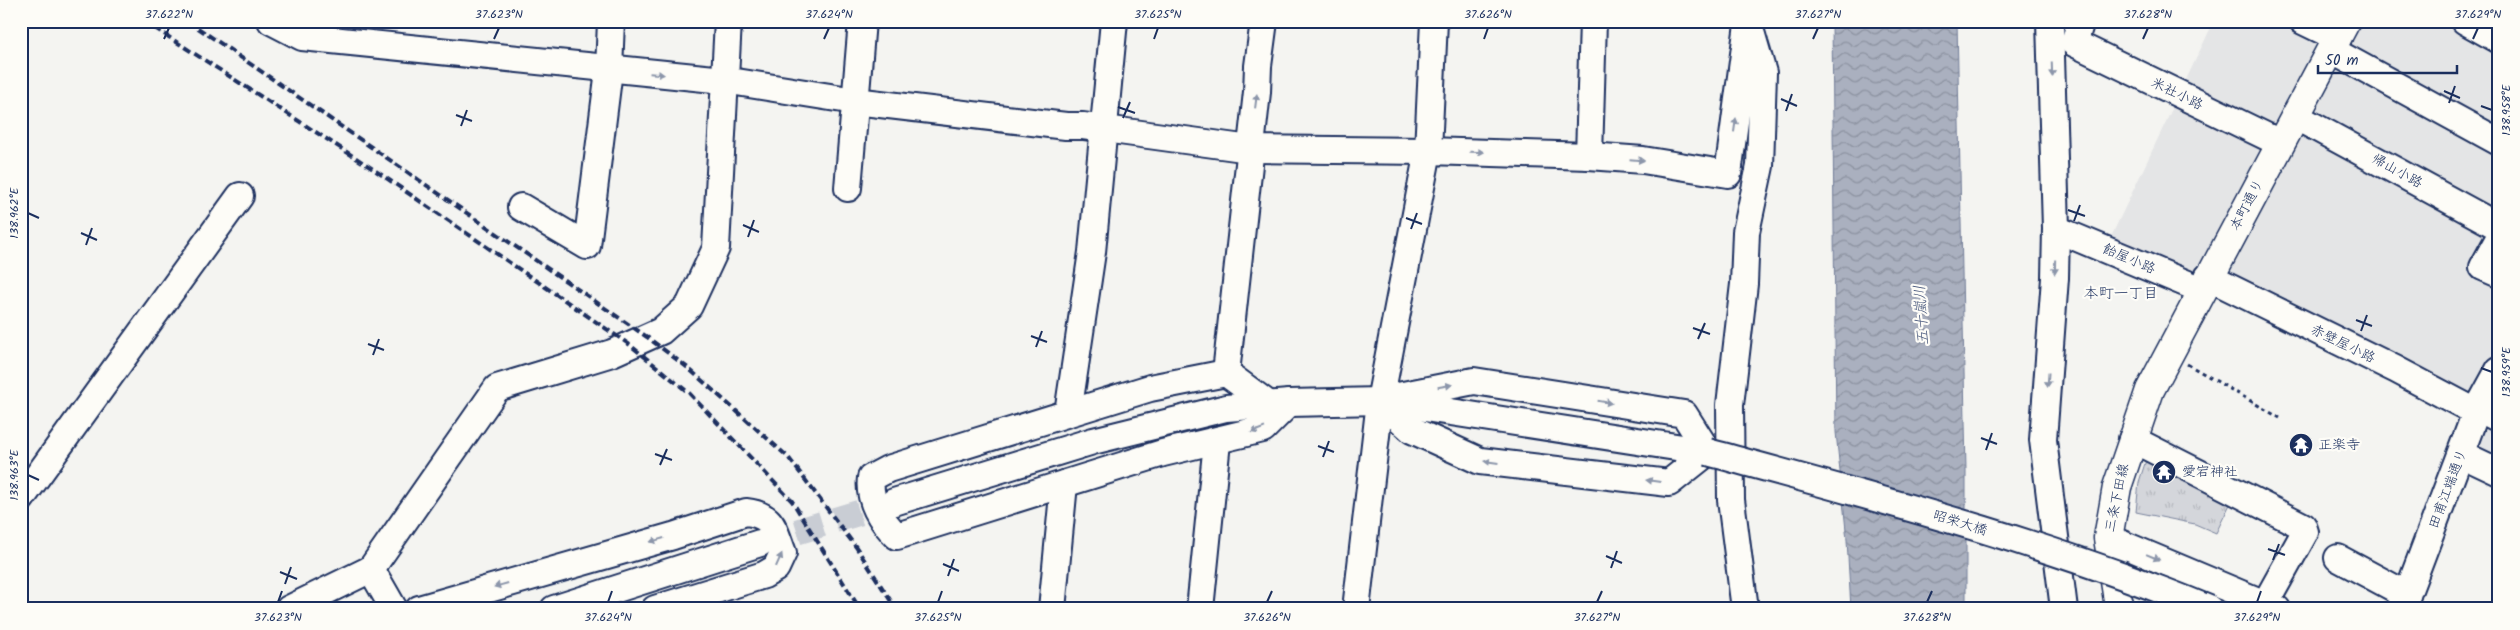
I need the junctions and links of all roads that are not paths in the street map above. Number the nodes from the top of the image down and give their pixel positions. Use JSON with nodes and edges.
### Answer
{"nodes":[{"id":1,"x":271,"y":21,"type":"edge"},
{"id":2,"x":611,"y":21,"type":"edge"},
{"id":3,"x":728,"y":21,"type":"edge"},
{"id":4,"x":862,"y":21,"type":"edge"},
{"id":5,"x":1114,"y":21,"type":"edge"},
{"id":6,"x":1264,"y":21,"type":"edge"},
{"id":7,"x":1434,"y":21,"type":"edge"},
{"id":8,"x":1592,"y":21,"type":"edge"},
{"id":9,"x":2050,"y":21,"type":"edge"},
{"id":10,"x":2303,"y":21,"type":"edge"},
{"id":11,"x":2465,"y":21,"type":"edge"},
{"id":12,"x":1748,"y":23,"type":"edge"},
{"id":13,"x":2077,"y":32,"type":"edge"},
{"id":14,"x":2338,"y":36,"type":"edge"},
{"id":15,"x":2499,"y":40,"type":"edge"},
{"id":16,"x":608,"y":70,"type":"junction"},
{"id":17,"x":724,"y":80,"type":"junction"},
{"id":18,"x":855,"y":101,"type":"junction"},
{"id":19,"x":2295,"y":116,"type":"junction"},
{"id":20,"x":1102,"y":129,"type":"junction"},
{"id":21,"x":2499,"y":142,"type":"edge"},
{"id":22,"x":2280,"y":143,"type":"junction"},
{"id":23,"x":1250,"y":149,"type":"junction"},
{"id":24,"x":1428,"y":151,"type":"junction"},
{"id":25,"x":1589,"y":156,"type":"junction"},
{"id":26,"x":848,"y":188,"type":"dead end"},
{"id":27,"x":240,"y":196,"type":"dead end"},
{"id":28,"x":520,"y":207,"type":"dead end"},
{"id":29,"x":2499,"y":227,"type":"edge"},
{"id":30,"x":2056,"y":229,"type":"junction"},
{"id":31,"x":2499,"y":238,"type":"edge"},
{"id":32,"x":2499,"y":274,"type":"edge"},
{"id":33,"x":2205,"y":284,"type":"junction"},
{"id":34,"x":2499,"y":370,"type":"edge"},
{"id":35,"x":1226,"y":373,"type":"junction"},
{"id":36,"x":2150,"y":390,"type":"joint"},
{"id":37,"x":1380,"y":400,"type":"junction"},
{"id":38,"x":1279,"y":403,"type":"junction"},
{"id":39,"x":1068,"y":413,"type":"junction"},
{"id":40,"x":2484,"y":413,"type":"edge"},
{"id":41,"x":2132,"y":439,"type":"junction"},
{"id":42,"x":1217,"y":442,"type":"junction"},
{"id":43,"x":1708,"y":452,"type":"junction"},
{"id":44,"x":2461,"y":454,"type":"junction"},
{"id":45,"x":2499,"y":472,"type":"edge"},
{"id":46,"x":1064,"y":484,"type":"junction"},
{"id":47,"x":21,"y":498,"type":"edge"},
{"id":48,"x":894,"y":502,"type":"tunnel mouth"},
{"id":49,"x":2108,"y":538,"type":"junction"},
{"id":50,"x":760,"y":542,"type":"tunnel mouth"},
{"id":51,"x":2338,"y":558,"type":"dead end"},
{"id":52,"x":371,"y":569,"type":"junction"},
{"id":53,"x":745,"y":581,"type":"junction"},
{"id":54,"x":2403,"y":602,"type":"edge"},
{"id":55,"x":2271,"y":606,"type":"edge"},
{"id":56,"x":289,"y":609,"type":"edge"},
{"id":57,"x":394,"y":609,"type":"edge"},
{"id":58,"x":419,"y":609,"type":"edge"},
{"id":59,"x":554,"y":609,"type":"edge"},
{"id":60,"x":655,"y":609,"type":"edge"},
{"id":61,"x":728,"y":609,"type":"edge"},
{"id":62,"x":1052,"y":609,"type":"edge"},
{"id":63,"x":1200,"y":609,"type":"edge"},
{"id":64,"x":1356,"y":609,"type":"edge"},
{"id":65,"x":1745,"y":609,"type":"edge"},
{"id":66,"x":2064,"y":609,"type":"edge"},
{"id":67,"x":2121,"y":609,"type":"edge"},
{"id":68,"x":2208,"y":609,"type":"edge"}],
"edges":[{"from":1,"to":16,"type":"street"},
{"from":2,"to":16,"type":"street"},
{"from":3,"to":17,"type":"street"},
{"from":4,"to":18,"type":"street"},
{"from":5,"to":20,"type":"street"},
{"from":23,"to":6,"type":"street","one_way":true},
{"from":7,"to":24,"type":"street"},
{"from":8,"to":25,"type":"street"},
{"from":9,"to":30,"type":"street","one_way":true},
{"from":10,"to":14,"type":"street"},
{"from":11,"to":15,"type":"street"},
{"from":25,"to":12,"type":"street","one_way":true},
{"from":12,"to":65,"type":"street"},
{"from":13,"to":22,"type":"street","name":"米社小路"},
{"from":14,"to":19,"type":"main road","name":"本町通り"},
{"from":14,"to":21,"type":"street"},
{"from":16,"to":17,"type":"street","one_way":true},
{"from":16,"to":28,"type":"street"},
{"from":17,"to":18,"type":"street"},
{"from":17,"to":52,"type":"street"},
{"from":18,"to":20,"type":"street"},
{"from":18,"to":26,"type":"street"},
{"from":19,"to":22,"type":"main road","name":"本町通り"},
{"from":19,"to":29,"type":"street","name":"帰山小路"},
{"from":20,"to":23,"type":"street"},
{"from":20,"to":39,"type":"street"},
{"from":22,"to":33,"type":"main road","name":"本町通り"},
{"from":23,"to":24,"type":"street"},
{"from":23,"to":35,"type":"street"},
{"from":24,"to":25,"type":"street","one_way":true},
{"from":24,"to":37,"type":"street"},
{"from":27,"to":47,"type":"street"},
{"from":30,"to":33,"type":"street","name":"飴屋小路"},
{"from":30,"to":66,"type":"street","one_way":true},
{"from":31,"to":32,"type":"street"},
{"from":33,"to":36,"type":"main road","name":"本町通り"},
{"from":33,"to":40,"type":"street","name":"赤壁屋小路"},
{"from":34,"to":40,"type":"street","name":"田甫江端通り"},
{"from":35,"to":38,"type":"street"},
{"from":35,"to":39,"type":"street"},
{"from":36,"to":41,"type":"main road","name":"三条下田線"},
{"from":37,"to":38,"type":"street"},
{"from":37,"to":43,"type":"street","name":"昭栄大橋"},
{"from":37,"to":43,"type":"street","one_way":true},
{"from":43,"to":37,"type":"street","one_way":true},
{"from":37,"to":64,"type":"street"},
{"from":38,"to":42,"type":"street","one_way":true},
{"from":38,"to":48,"type":"street"},
{"from":39,"to":46,"type":"street"},
{"from":40,"to":44,"type":"street","name":"田甫江端通り"},
{"from":41,"to":49,"type":"main road","name":"三条下田線"},
{"from":41,"to":55,"type":"street"},
{"from":42,"to":46,"type":"street"},
{"from":42,"to":63,"type":"street"},
{"from":43,"to":68,"type":"street","name":"昭栄大橋","bridge":true},
{"from":44,"to":45,"type":"street"},
{"from":44,"to":54,"type":"street","name":"田甫江端通り"},
{"from":46,"to":62,"type":"street"},
{"from":49,"to":55,"type":"street","one_way":true},
{"from":49,"to":67,"type":"main road","name":"三条下田線"},
{"from":50,"to":59,"type":"street"},
{"from":51,"to":54,"type":"street"},
{"from":52,"to":56,"type":"street"},
{"from":52,"to":57,"type":"street"},
{"from":53,"to":58,"type":"street","one_way":true},
{"from":53,"to":60,"type":"street"},
{"from":53,"to":61,"type":"street"}]}
